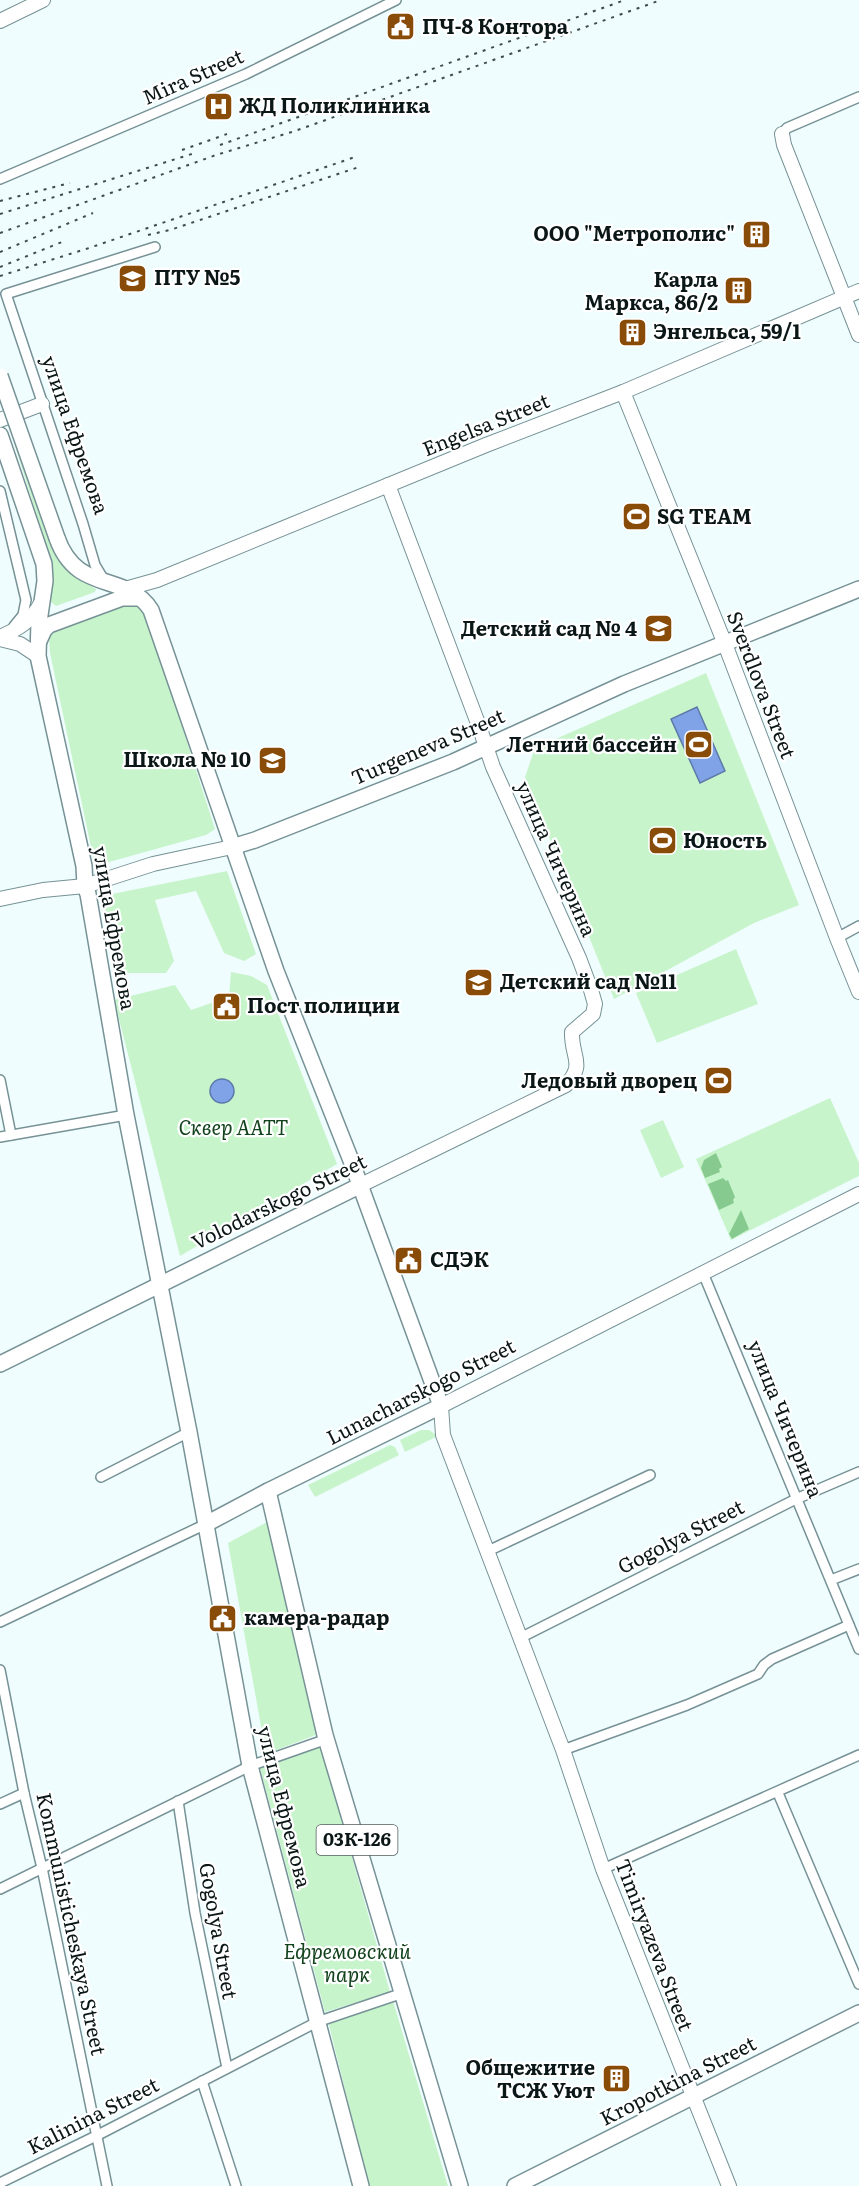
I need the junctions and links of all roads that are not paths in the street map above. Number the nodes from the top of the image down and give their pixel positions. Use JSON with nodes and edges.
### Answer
{"nodes":[{"id":1,"x":42,"y":0,"type":"edge"},
{"id":2,"x":396,"y":0,"type":"edge"},
{"id":3,"x":0,"y":21,"type":"edge"},
{"id":4,"x":859,"y":97,"type":"edge"},
{"id":5,"x":782,"y":134,"type":"joint"},
{"id":6,"x":0,"y":179,"type":"edge"},
{"id":7,"x":155,"y":246,"type":"dead end"},
{"id":8,"x":859,"y":291,"type":"edge"},
{"id":9,"x":845,"y":298,"type":"junction"},
{"id":10,"x":859,"y":335,"type":"edge"},
{"id":11,"x":0,"y":376,"type":"edge"},
{"id":12,"x":623,"y":392,"type":"junction"},
{"id":13,"x":42,"y":404,"type":"junction"},
{"id":14,"x":0,"y":420,"type":"edge"},
{"id":15,"x":0,"y":435,"type":"edge"},
{"id":16,"x":388,"y":486,"type":"junction"},
{"id":17,"x":0,"y":491,"type":"edge"},
{"id":18,"x":88,"y":538,"type":"junction"},
{"id":19,"x":157,"y":580,"type":"junction"},
{"id":20,"x":119,"y":587,"type":"junction"},
{"id":21,"x":859,"y":589,"type":"edge"},
{"id":22,"x":43,"y":599,"type":"junction"},
{"id":23,"x":148,"y":605,"type":"junction"},
{"id":24,"x":0,"y":637,"type":"edge"},
{"id":25,"x":725,"y":644,"type":"junction"},
{"id":26,"x":38,"y":655,"type":"junction"},
{"id":27,"x":486,"y":746,"type":"junction"},
{"id":28,"x":232,"y":847,"type":"junction"},
{"id":29,"x":85,"y":886,"type":"junction"},
{"id":30,"x":0,"y":899,"type":"edge"},
{"id":31,"x":859,"y":926,"type":"edge"},
{"id":32,"x":837,"y":938,"type":"junction"},
{"id":33,"x":859,"y":992,"type":"edge"},
{"id":34,"x":575,"y":1076,"type":"joint"},
{"id":35,"x":0,"y":1080,"type":"edge"},
{"id":36,"x":126,"y":1115,"type":"junction"},
{"id":37,"x":11,"y":1135,"type":"junction"},
{"id":38,"x":0,"y":1137,"type":"edge"},
{"id":39,"x":361,"y":1185,"type":"junction"},
{"id":40,"x":859,"y":1194,"type":"edge"},
{"id":41,"x":703,"y":1272,"type":"junction"},
{"id":42,"x":158,"y":1286,"type":"junction"},
{"id":43,"x":0,"y":1364,"type":"edge"},
{"id":44,"x":441,"y":1406,"type":"junction"},
{"id":45,"x":189,"y":1432,"type":"junction"},
{"id":46,"x":859,"y":1473,"type":"edge"},
{"id":47,"x":650,"y":1475,"type":"dead end"},
{"id":48,"x":101,"y":1477,"type":"dead end"},
{"id":49,"x":268,"y":1491,"type":"junction"},
{"id":50,"x":796,"y":1499,"type":"junction"},
{"id":51,"x":206,"y":1524,"type":"junction"},
{"id":52,"x":488,"y":1551,"type":"junction"},
{"id":53,"x":859,"y":1569,"type":"edge"},
{"id":54,"x":831,"y":1580,"type":"junction"},
{"id":55,"x":0,"y":1622,"type":"edge"},
{"id":56,"x":849,"y":1625,"type":"junction"},
{"id":57,"x":520,"y":1638,"type":"junction"},
{"id":58,"x":859,"y":1649,"type":"edge"},
{"id":59,"x":0,"y":1670,"type":"edge"},
{"id":60,"x":327,"y":1739,"type":"junction"},
{"id":61,"x":563,"y":1750,"type":"junction"},
{"id":62,"x":859,"y":1755,"type":"edge"},
{"id":63,"x":250,"y":1766,"type":"junction"},
{"id":64,"x":24,"y":1793,"type":"junction"},
{"id":65,"x":778,"y":1793,"type":"junction"},
{"id":66,"x":178,"y":1801,"type":"junction"},
{"id":67,"x":0,"y":1804,"type":"edge"},
{"id":68,"x":42,"y":1868,"type":"junction"},
{"id":69,"x":603,"y":1869,"type":"junction"},
{"id":70,"x":0,"y":1888,"type":"edge"},
{"id":71,"x":859,"y":1984,"type":"edge"},
{"id":72,"x":403,"y":1993,"type":"junction"},
{"id":73,"x":859,"y":2013,"type":"edge"},
{"id":74,"x":316,"y":2022,"type":"junction"},
{"id":75,"x":226,"y":2068,"type":"junction"},
{"id":76,"x":202,"y":2080,"type":"junction"},
{"id":77,"x":692,"y":2097,"type":"junction"},
{"id":78,"x":96,"y":2136,"type":"junction"},
{"id":79,"x":0,"y":2183,"type":"edge"},
{"id":80,"x":107,"y":2186,"type":"edge"},
{"id":81,"x":236,"y":2186,"type":"edge"},
{"id":82,"x":361,"y":2186,"type":"edge"},
{"id":83,"x":460,"y":2186,"type":"edge"},
{"id":84,"x":515,"y":2186,"type":"edge"},
{"id":85,"x":729,"y":2186,"type":"edge"}],
"edges":[{"from":1,"to":3,"type":"street"},
{"from":2,"to":6,"type":"street","name":"Mira Street"},
{"from":4,"to":5,"type":"street"},
{"from":5,"to":9,"type":"street"},
{"from":7,"to":13,"type":"street","name":"улица Ефремова"},
{"from":8,"to":9,"type":"street","name":"Engelsa Street"},
{"from":9,"to":10,"type":"street"},
{"from":9,"to":12,"type":"street","name":"Engelsa Street"},
{"from":11,"to":20,"type":"main road","name":"улица Ефремова","bridge":true},
{"from":12,"to":16,"type":"street","name":"Engelsa Street"},
{"from":12,"to":25,"type":"street","name":"Sverdlova Street"},
{"from":13,"to":14,"type":"street"},
{"from":13,"to":18,"type":"street","name":"улица Ефремова"},
{"from":15,"to":22,"type":"main road","name":"улица Ефремова"},
{"from":16,"to":19,"type":"street","name":"Engelsa Street"},
{"from":16,"to":27,"type":"street","name":"улица Чичерина"},
{"from":17,"to":24,"type":"street"},
{"from":18,"to":19,"type":"street"},
{"from":18,"to":20,"type":"street","name":"улица Ефремова"},
{"from":19,"to":20,"type":"street","name":"Engelsa Street"},
{"from":19,"to":23,"type":"street"},
{"from":20,"to":23,"type":"main road","name":"улица Ефремова"},
{"from":21,"to":25,"type":"main road","name":"Turgeneva Street"},
{"from":22,"to":24,"type":"street"},
{"from":22,"to":26,"type":"main road","name":"улица Ефремова"},
{"from":23,"to":26,"type":"main road"},
{"from":23,"to":28,"type":"main road"},
{"from":24,"to":26,"type":"street"},
{"from":25,"to":27,"type":"main road","name":"Turgeneva Street"},
{"from":25,"to":32,"type":"street","name":"Sverdlova Street"},
{"from":26,"to":29,"type":"main road","name":"улица Ефремова"},
{"from":27,"to":28,"type":"main road","name":"Turgeneva Street"},
{"from":27,"to":34,"type":"street","name":"улица Чичерина"},
{"from":28,"to":29,"type":"street","name":"Turgeneva Street"},
{"from":28,"to":39,"type":"main road"},
{"from":29,"to":30,"type":"street","name":"Turgeneva Street"},
{"from":29,"to":36,"type":"main road","name":"улица Ефремова"},
{"from":31,"to":32,"type":"street"},
{"from":32,"to":33,"type":"street","name":"Sverdlova Street"},
{"from":34,"to":39,"type":"street","name":"Volodarskogo Street"},
{"from":35,"to":37,"type":"street"},
{"from":36,"to":37,"type":"street"},
{"from":36,"to":42,"type":"main road","name":"улица Ефремова"},
{"from":37,"to":38,"type":"street"},
{"from":39,"to":42,"type":"main road","name":"Volodarskogo Street"},
{"from":39,"to":44,"type":"main road"},
{"from":40,"to":41,"type":"street","name":"Lunacharskogo Street"},
{"from":41,"to":44,"type":"street","name":"Lunacharskogo Street"},
{"from":41,"to":50,"type":"street","name":"улица Чичерина"},
{"from":42,"to":43,"type":"main road","name":"Volodarskogo Street"},
{"from":42,"to":45,"type":"main road","name":"улица Ефремова"},
{"from":44,"to":49,"type":"main road","name":"Lunacharskogo Street"},
{"from":44,"to":52,"type":"street","name":"Timiryazeva Street"},
{"from":45,"to":48,"type":"street"},
{"from":45,"to":51,"type":"main road","name":"улица Ефремова"},
{"from":46,"to":50,"type":"street","name":"Gogolya Street"},
{"from":47,"to":52,"type":"street"},
{"from":49,"to":51,"type":"main road","name":"Lunacharskogo Street"},
{"from":49,"to":60,"type":"main road","number":"03К-126"},
{"from":50,"to":54,"type":"street","name":"улица Чичерина"},
{"from":50,"to":57,"type":"street","name":"Gogolya Street"},
{"from":51,"to":55,"type":"street","name":"Lunacharskogo Street"},
{"from":51,"to":63,"type":"main road","name":"улица Ефремова"},
{"from":52,"to":57,"type":"street","name":"Timiryazeva Street"},
{"from":53,"to":54,"type":"street"},
{"from":54,"to":56,"type":"street","name":"улица Чичерина"},
{"from":56,"to":58,"type":"street","name":"улица Чичерина"},
{"from":56,"to":61,"type":"street"},
{"from":57,"to":61,"type":"street","name":"Timiryazeva Street"},
{"from":59,"to":64,"type":"street","name":"Kommunisticheskaya Street"},
{"from":60,"to":63,"type":"street"},
{"from":60,"to":72,"type":"main road","number":"03К-126"},
{"from":61,"to":69,"type":"street","name":"Timiryazeva Street"},
{"from":62,"to":65,"type":"street"},
{"from":63,"to":66,"type":"street"},
{"from":63,"to":74,"type":"main road","name":"улица Ефремова"},
{"from":64,"to":67,"type":"street"},
{"from":64,"to":68,"type":"street","name":"Kommunisticheskaya Street"},
{"from":65,"to":69,"type":"street"},
{"from":65,"to":71,"type":"street"},
{"from":66,"to":68,"type":"street"},
{"from":66,"to":75,"type":"street","name":"Gogolya Street"},
{"from":68,"to":70,"type":"street"},
{"from":68,"to":78,"type":"street","name":"Kommunisticheskaya Street"},
{"from":69,"to":77,"type":"street","name":"Timiryazeva Street"},
{"from":72,"to":74,"type":"street","name":"Kalinina Street"},
{"from":72,"to":83,"type":"main road","number":"03К-126"},
{"from":73,"to":77,"type":"main road","name":"Kropotkina Street"},
{"from":74,"to":75,"type":"street","name":"Kalinina Street"},
{"from":74,"to":82,"type":"main road","name":"улица Ефремова"},
{"from":75,"to":76,"type":"street","name":"Kalinina Street"},
{"from":76,"to":78,"type":"street","name":"Kalinina Street"},
{"from":76,"to":81,"type":"street"},
{"from":77,"to":84,"type":"main road","name":"Kropotkina Street"},
{"from":77,"to":85,"type":"street","name":"Timiryazeva Street"},
{"from":78,"to":79,"type":"street","name":"Kalinina Street"},
{"from":78,"to":80,"type":"street","name":"Kommunisticheskaya Street"}]}
